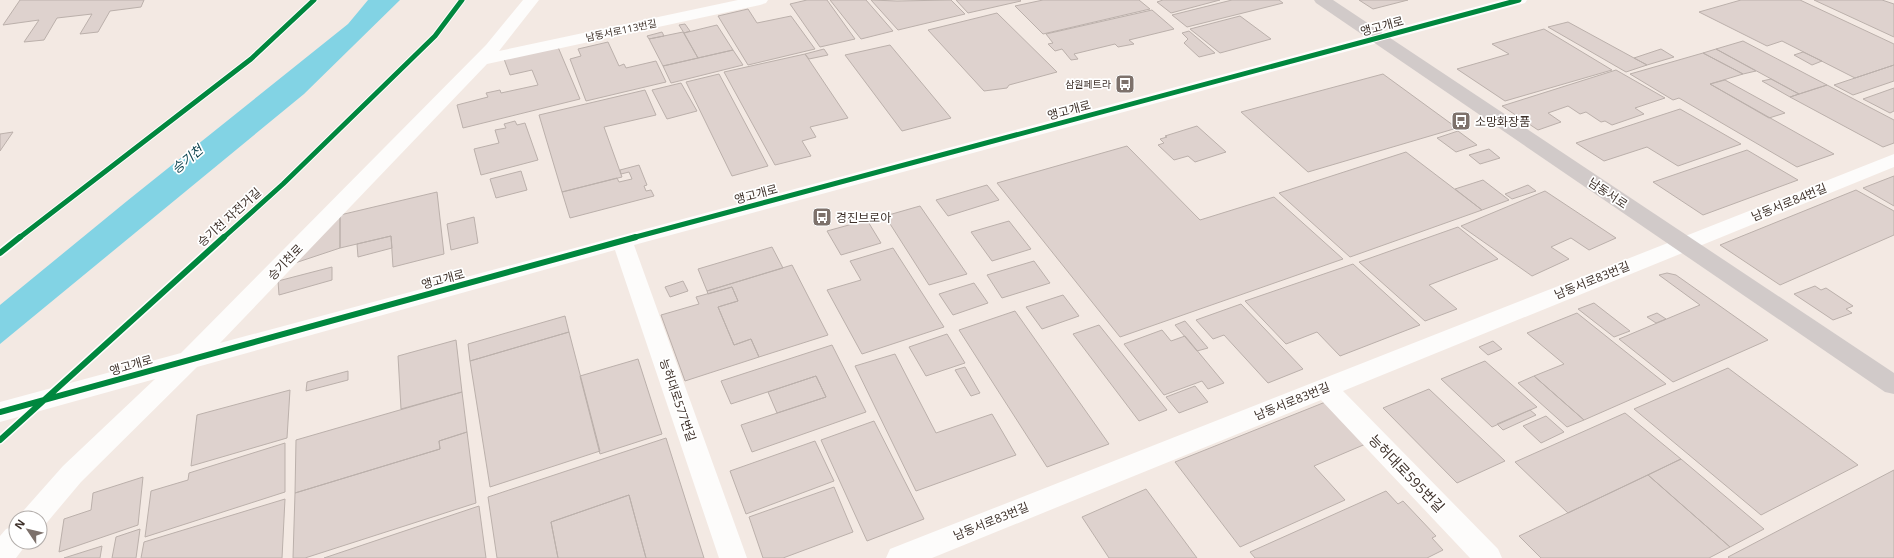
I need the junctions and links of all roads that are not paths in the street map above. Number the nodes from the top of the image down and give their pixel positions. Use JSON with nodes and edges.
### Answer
{"nodes":[{"id":1,"x":531,"y":0,"type":"edge"},
{"id":2,"x":760,"y":0,"type":"edge"},
{"id":3,"x":1322,"y":0,"type":"edge"},
{"id":4,"x":1519,"y":0,"type":"edge"},
{"id":5,"x":1378,"y":38,"type":"junction"},
{"id":6,"x":482,"y":60,"type":"junction"},
{"id":7,"x":1894,"y":160,"type":"edge"},
{"id":8,"x":622,"y":241,"type":"junction"},
{"id":9,"x":1683,"y":244,"type":"junction"},
{"id":10,"x":190,"y":359,"type":"junction"},
{"id":11,"x":1894,"y":385,"type":"edge"},
{"id":12,"x":1325,"y":388,"type":"junction"},
{"id":13,"x":0,"y":412,"type":"edge"},
{"id":14,"x":41,"y":510,"type":"edge"},
{"id":15,"x":8,"y":547,"type":"edge"},
{"id":16,"x":0,"y":556,"type":"edge"},
{"id":17,"x":733,"y":558,"type":"edge"},
{"id":18,"x":900,"y":558,"type":"edge"},
{"id":19,"x":1488,"y":558,"type":"edge"}],
"edges":[{"from":1,"to":6,"type":"street","name":"승기천로"},
{"from":2,"to":6,"type":"street","name":"남동서로113번길"},
{"from":3,"to":5,"type":"main road","name":"남동서로"},
{"from":4,"to":5,"type":"street","name":"앵고개로"},
{"from":5,"to":8,"type":"street","name":"앵고개로"},
{"from":5,"to":9,"type":"main road","name":"남동서로"},
{"from":6,"to":10,"type":"street","name":"승기천로"},
{"from":7,"to":9,"type":"street","name":"남동서로84번길"},
{"from":8,"to":10,"type":"street","name":"앵고개로"},
{"from":8,"to":17,"type":"street","name":"능허대로577번길"},
{"from":9,"to":11,"type":"main road","name":"남동서로"},
{"from":9,"to":12,"type":"street","name":"남동서로83번길"},
{"from":10,"to":13,"type":"street","name":"앵고개로"},
{"from":10,"to":14,"type":"street","name":"승기천로"},
{"from":12,"to":18,"type":"street","name":"남동서로83번길"},
{"from":12,"to":19,"type":"street","name":"능허대로595번길"},
{"from":15,"to":16,"type":"street"}]}
